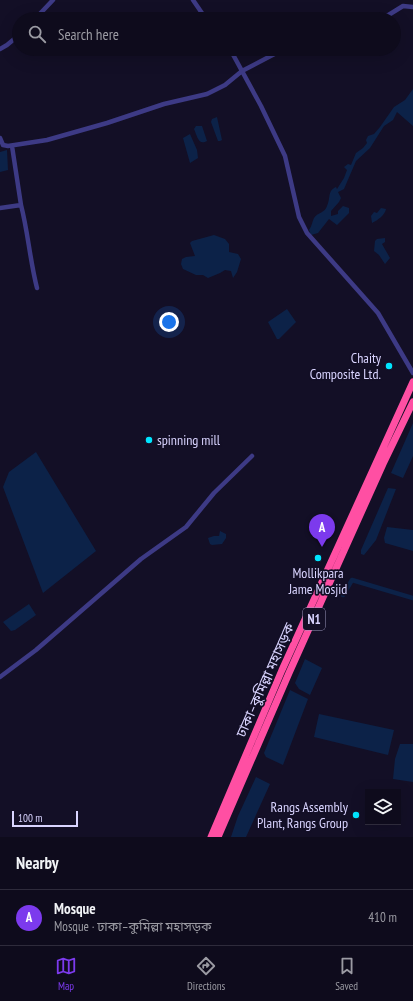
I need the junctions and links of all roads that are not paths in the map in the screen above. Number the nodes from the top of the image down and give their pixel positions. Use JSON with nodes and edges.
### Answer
{"nodes":[{"id":1,"x":53,"y":0,"type":"edge"},
{"id":2,"x":193,"y":0,"type":"edge"},
{"id":3,"x":413,"y":7,"type":"edge"},
{"id":4,"x":42,"y":12,"type":"edge"},
{"id":5,"x":201,"y":12,"type":"edge"},
{"id":6,"x":393,"y":12,"type":"edge"},
{"id":7,"x":12,"y":41,"type":"edge"},
{"id":8,"x":0,"y":49,"type":"edge"},
{"id":9,"x":234,"y":56,"type":"edge"},
{"id":10,"x":271,"y":56,"type":"edge"},
{"id":11,"x":242,"y":71,"type":"junction"},
{"id":12,"x":0,"y":138,"type":"edge"},
{"id":13,"x":12,"y":146,"type":"junction"},
{"id":14,"x":21,"y":205,"type":"junction"},
{"id":15,"x":0,"y":208,"type":"edge"},
{"id":16,"x":37,"y":288,"type":"dead end"},
{"id":17,"x":413,"y":373,"type":"edge"},
{"id":18,"x":413,"y":382,"type":"edge"},
{"id":19,"x":413,"y":402,"type":"edge"},
{"id":20,"x":252,"y":456,"type":"dead end"},
{"id":21,"x":0,"y":677,"type":"edge"},
{"id":22,"x":211,"y":837,"type":"edge"},
{"id":23,"x":218,"y":837,"type":"edge"}],
"edges":[{"from":1,"to":4,"type":"street"},
{"from":2,"to":5,"type":"street"},
{"from":3,"to":6,"type":"street"},
{"from":7,"to":8,"type":"street"},
{"from":9,"to":11,"type":"street"},
{"from":10,"to":11,"type":"street"},
{"from":11,"to":13,"type":"street"},
{"from":11,"to":17,"type":"street"},
{"from":12,"to":13,"type":"street"},
{"from":13,"to":14,"type":"street"},
{"from":14,"to":15,"type":"street"},
{"from":14,"to":16,"type":"street"},
{"from":18,"to":22,"type":"highway","name":"ঢাকা–কুমিল্লা মহাসড়ক","number":"N1"},
{"from":19,"to":23,"type":"highway","name":"ঢাকা–কুমিল্লা মহাসড়ক","number":"N1"},
{"from":20,"to":21,"type":"street"}]}
